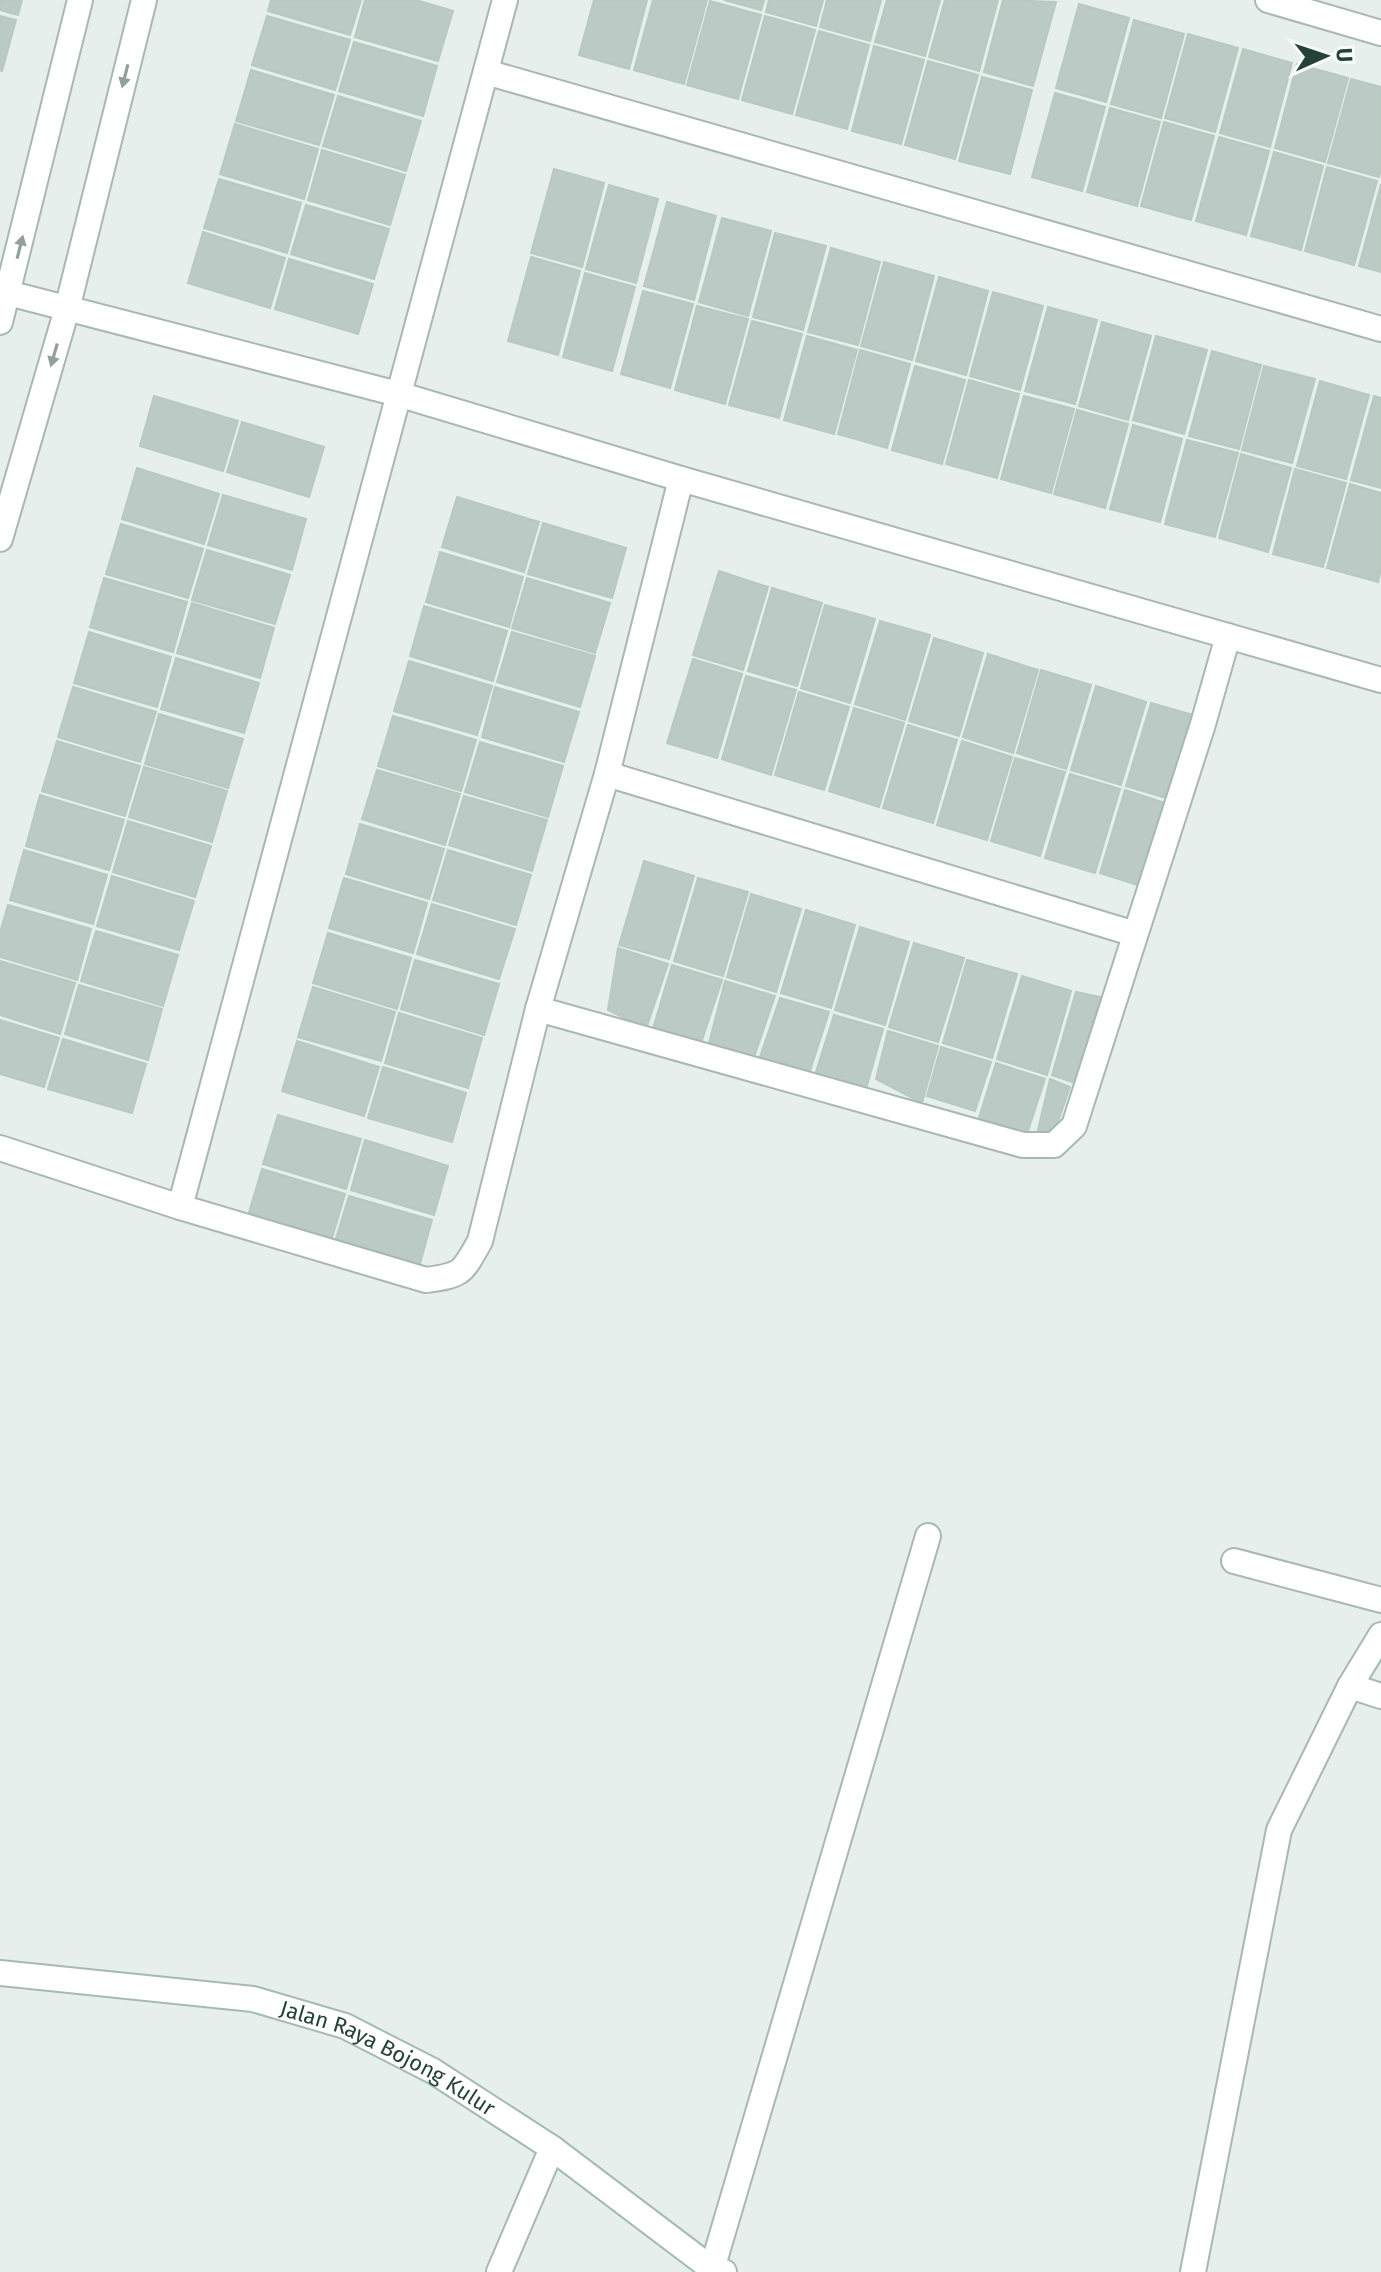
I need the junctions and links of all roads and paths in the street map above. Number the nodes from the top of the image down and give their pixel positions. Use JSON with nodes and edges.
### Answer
{"nodes":[{"id":1,"x":80,"y":0,"type":"edge"},
{"id":2,"x":144,"y":0,"type":"edge"},
{"id":3,"x":505,"y":0,"type":"edge"},
{"id":4,"x":1268,"y":0,"type":"edge"},
{"id":5,"x":1381,"y":33,"type":"edge"},
{"id":6,"x":486,"y":72,"type":"junction"},
{"id":7,"x":8,"y":293,"type":"junction"},
{"id":8,"x":67,"y":309,"type":"junction"},
{"id":9,"x":0,"y":322,"type":"edge"},
{"id":10,"x":1381,"y":329,"type":"edge"},
{"id":11,"x":398,"y":394,"type":"junction"},
{"id":12,"x":681,"y":479,"type":"junction"},
{"id":13,"x":0,"y":539,"type":"edge"},
{"id":14,"x":1228,"y":636,"type":"junction"},
{"id":15,"x":1381,"y":680,"type":"edge"},
{"id":16,"x":607,"y":774,"type":"junction"},
{"id":17,"x":1135,"y":934,"type":"junction"},
{"id":18,"x":538,"y":1009,"type":"junction"},
{"id":19,"x":0,"y":1148,"type":"edge"},
{"id":20,"x":180,"y":1207,"type":"junction"},
{"id":21,"x":928,"y":1536,"type":"dead end"},
{"id":22,"x":1234,"y":1561,"type":"dead end"},
{"id":23,"x":1381,"y":1600,"type":"edge"},
{"id":24,"x":1381,"y":1635,"type":"edge"},
{"id":25,"x":1350,"y":1686,"type":"junction"},
{"id":26,"x":1381,"y":1696,"type":"edge"},
{"id":27,"x":0,"y":1973,"type":"edge"},
{"id":28,"x":552,"y":2148,"type":"junction"},
{"id":29,"x":718,"y":2270,"type":"edge"},
{"id":30,"x":499,"y":2272,"type":"edge"},
{"id":31,"x":1193,"y":2272,"type":"edge"}],
"edges":[{"from":7,"to":1,"type":"street","one_way":true},
{"from":2,"to":8,"type":"street","one_way":true},
{"from":3,"to":6,"type":"street"},
{"from":4,"to":5,"type":"street"},
{"from":6,"to":10,"type":"street"},
{"from":6,"to":11,"type":"street"},
{"from":7,"to":8,"type":"street"},
{"from":7,"to":9,"type":"street"},
{"from":8,"to":11,"type":"street"},
{"from":8,"to":13,"type":"street","one_way":true},
{"from":11,"to":12,"type":"street"},
{"from":11,"to":20,"type":"street"},
{"from":12,"to":14,"type":"street"},
{"from":12,"to":16,"type":"street"},
{"from":14,"to":15,"type":"street"},
{"from":14,"to":17,"type":"street"},
{"from":16,"to":17,"type":"street"},
{"from":16,"to":18,"type":"street"},
{"from":17,"to":18,"type":"street"},
{"from":18,"to":20,"type":"street"},
{"from":19,"to":20,"type":"street"},
{"from":21,"to":29,"type":"street"},
{"from":22,"to":23,"type":"street"},
{"from":24,"to":25,"type":"street"},
{"from":25,"to":26,"type":"street"},
{"from":25,"to":31,"type":"street"},
{"from":27,"to":28,"type":"street","name":"Jalan Raya Bojong Kulur"},
{"from":28,"to":29,"type":"street","name":"Jalan Raya Bojong Kulur"},
{"from":28,"to":30,"type":"street"}]}
